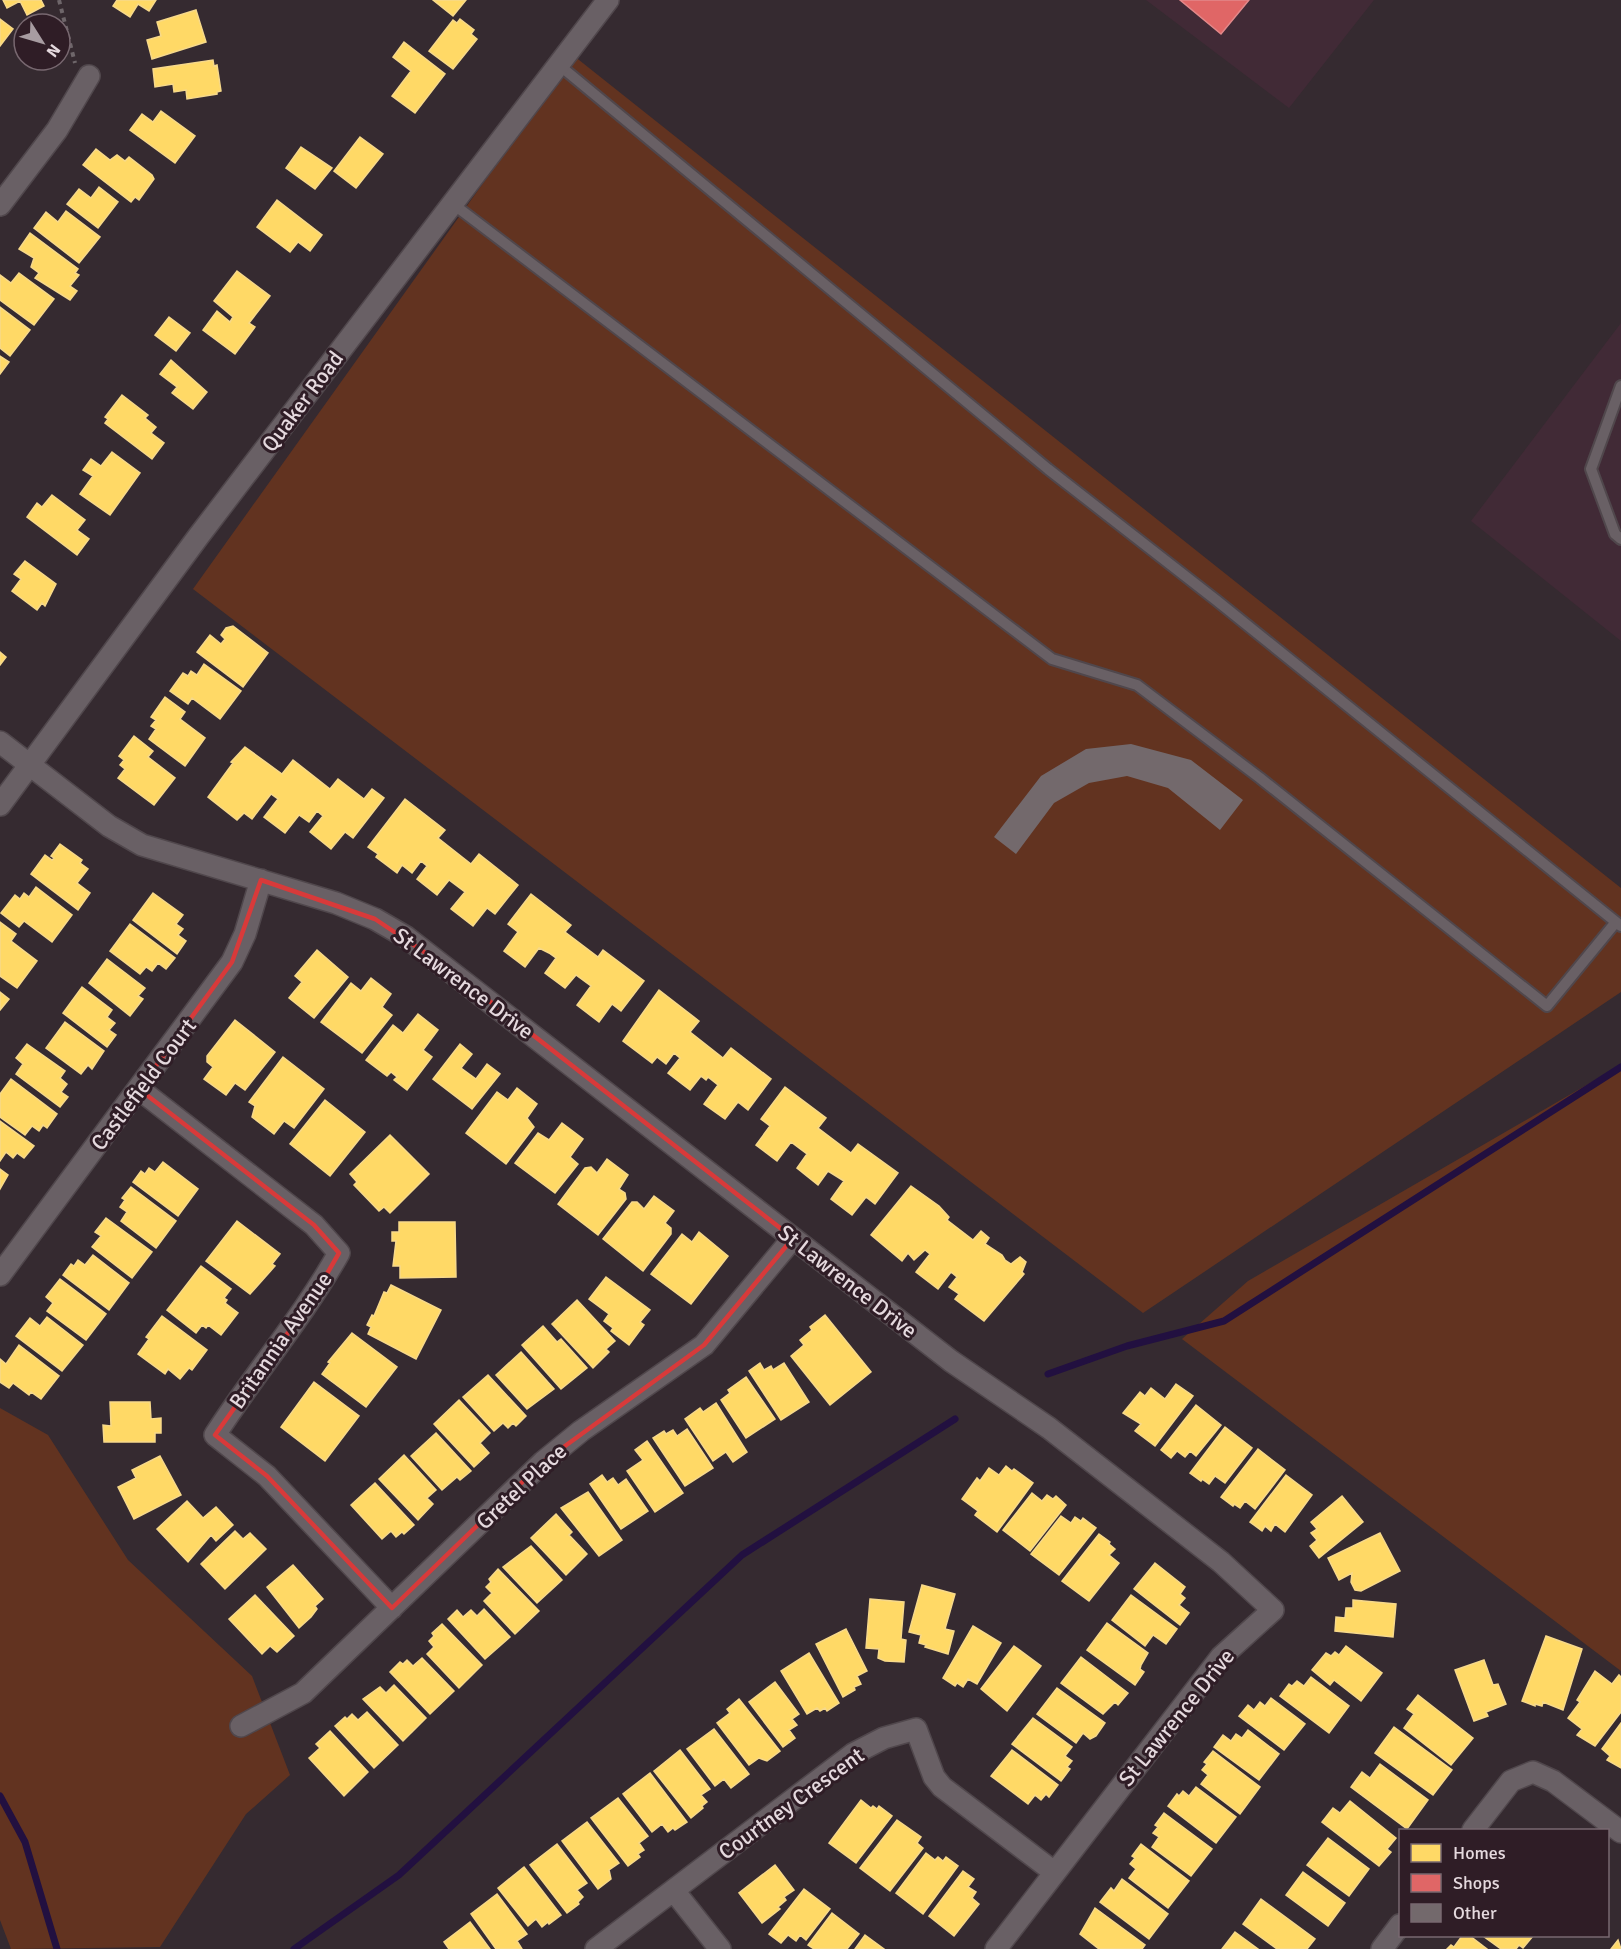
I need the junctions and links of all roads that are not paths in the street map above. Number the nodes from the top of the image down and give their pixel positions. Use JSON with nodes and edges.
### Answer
{"nodes":[{"id":1,"x":608,"y":0,"type":"edge"},
{"id":2,"x":559,"y":65,"type":"junction"},
{"id":3,"x":85,"y":82,"type":"road end"},
{"id":4,"x":453,"y":204,"type":"junction"},
{"id":5,"x":0,"y":205,"type":"edge"},
{"id":6,"x":1621,"y":386,"type":"edge"},
{"id":7,"x":1621,"y":539,"type":"edge"},
{"id":8,"x":0,"y":742,"type":"edge"},
{"id":9,"x":30,"y":766,"type":"junction"},
{"id":10,"x":0,"y":805,"type":"edge"},
{"id":11,"x":261,"y":880,"type":"junction"},
{"id":12,"x":1619,"y":924,"type":"edge"},
{"id":13,"x":139,"y":1089,"type":"junction"},
{"id":14,"x":793,"y":1238,"type":"junction"},
{"id":15,"x":0,"y":1275,"type":"edge"},
{"id":16,"x":392,"y":1608,"type":"junction"},
{"id":17,"x":241,"y":1726,"type":"dead end"},
{"id":18,"x":1474,"y":1829,"type":"edge"},
{"id":19,"x":1621,"y":1833,"type":"edge"},
{"id":20,"x":1054,"y":1872,"type":"junction"},
{"id":21,"x":674,"y":1891,"type":"junction"},
{"id":22,"x":1399,"y":1928,"type":"edge"},
{"id":23,"x":596,"y":1949,"type":"edge"},
{"id":24,"x":720,"y":1949,"type":"edge"},
{"id":25,"x":996,"y":1949,"type":"edge"},
{"id":26,"x":1382,"y":1949,"type":"edge"}],
"edges":[{"from":1,"to":2,"type":"street","name":"Quaker Road"},
{"from":2,"to":4,"type":"street","name":"Quaker Road"},
{"from":2,"to":12,"type":"lane"},
{"from":3,"to":5,"type":"street"},
{"from":4,"to":9,"type":"street","name":"Quaker Road"},
{"from":4,"to":12,"type":"lane"},
{"from":6,"to":7,"type":"lane"},
{"from":8,"to":9,"type":"street","name":"St Lawrence Drive"},
{"from":9,"to":10,"type":"street","name":"Quaker Road"},
{"from":9,"to":11,"type":"street","name":"St Lawrence Drive"},
{"from":11,"to":13,"type":"street","name":"Castlefield Court"},
{"from":11,"to":14,"type":"street","name":"St Lawrence Drive"},
{"from":13,"to":15,"type":"street","name":"Castlefield Court"},
{"from":13,"to":16,"type":"street","name":"Britannia Avenue"},
{"from":14,"to":16,"type":"street","name":"Gretel Place"},
{"from":14,"to":20,"type":"street","name":"St Lawrence Drive"},
{"from":16,"to":17,"type":"street","name":"Gretel Place"},
{"from":18,"to":19,"type":"street"},
{"from":20,"to":21,"type":"street","name":"Courtney Crescent"},
{"from":20,"to":25,"type":"street","name":"St Lawrence Drive"},
{"from":21,"to":23,"type":"street","name":"Courtney Crescent"},
{"from":21,"to":24,"type":"street"},
{"from":22,"to":26,"type":"street"}]}
